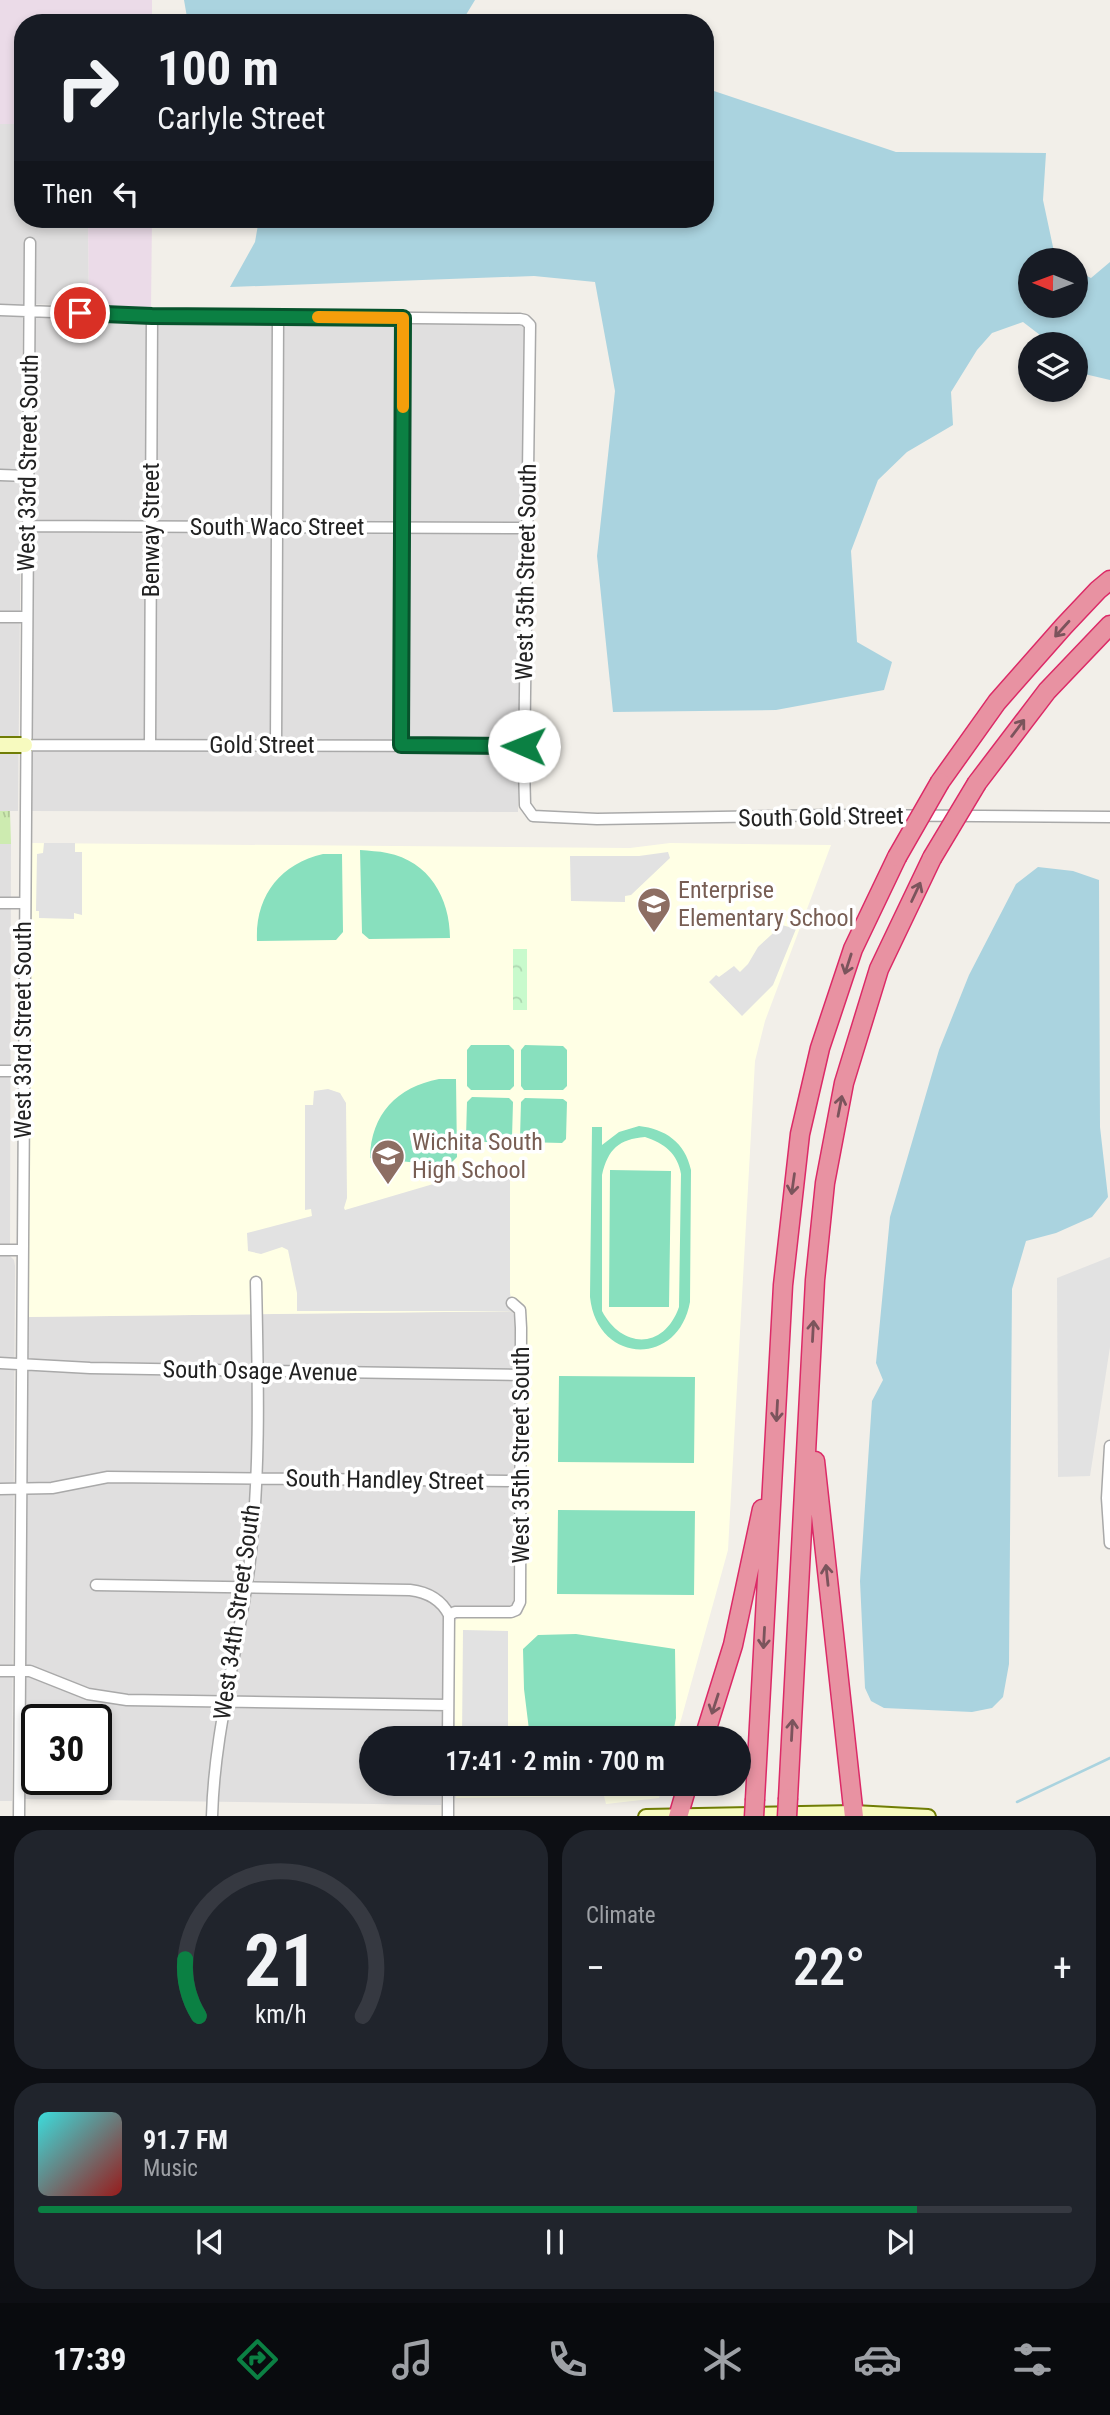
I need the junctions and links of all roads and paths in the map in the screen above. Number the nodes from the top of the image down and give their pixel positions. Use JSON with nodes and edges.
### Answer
{"nodes":[{"id":1,"x":30,"y":243,"type":"dead end"},
{"id":2,"x":0,"y":310,"type":"edge"},
{"id":3,"x":29,"y":310,"type":"junction"},
{"id":4,"x":152,"y":316,"type":"junction"},
{"id":5,"x":278,"y":317,"type":"junction"},
{"id":6,"x":403,"y":318,"type":"junction"},
{"id":7,"x":0,"y":475,"type":"edge"},
{"id":8,"x":28,"y":476,"type":"junction"},
{"id":9,"x":27,"y":526,"type":"junction"},
{"id":10,"x":151,"y":527,"type":"junction"},
{"id":11,"x":277,"y":527,"type":"junction"},
{"id":12,"x":402,"y":528,"type":"junction"},
{"id":13,"x":526,"y":528,"type":"junction"},
{"id":14,"x":1110,"y":580,"type":"edge"},
{"id":15,"x":0,"y":617,"type":"edge"},
{"id":16,"x":26,"y":617,"type":"junction"},
{"id":17,"x":1110,"y":625,"type":"edge"},
{"id":18,"x":0,"y":745,"type":"edge"},
{"id":19,"x":26,"y":745,"type":"junction"},
{"id":20,"x":150,"y":745,"type":"junction"},
{"id":21,"x":276,"y":745,"type":"junction"},
{"id":22,"x":401,"y":745,"type":"junction"},
{"id":23,"x":524,"y":746,"type":"junction"},
{"id":24,"x":533,"y":816,"type":"joint"},
{"id":25,"x":1110,"y":817,"type":"edge"},
{"id":26,"x":0,"y":903,"type":"edge"},
{"id":27,"x":24,"y":903,"type":"junction"},
{"id":28,"x":0,"y":1071,"type":"edge"},
{"id":29,"x":23,"y":1071,"type":"junction"},
{"id":30,"x":0,"y":1250,"type":"edge"},
{"id":31,"x":22,"y":1250,"type":"junction"},
{"id":32,"x":256,"y":1282,"type":"dead end"},
{"id":33,"x":512,"y":1303,"type":"dead end"},
{"id":34,"x":0,"y":1363,"type":"edge"},
{"id":35,"x":21,"y":1363,"type":"junction"},
{"id":36,"x":257,"y":1370,"type":"junction"},
{"id":37,"x":521,"y":1375,"type":"junction"},
{"id":38,"x":809,"y":1409,"type":"junction"},
{"id":39,"x":1110,"y":1446,"type":"edge"},
{"id":40,"x":775,"y":1447,"type":"junction"},
{"id":41,"x":255,"y":1479,"type":"junction"},
{"id":42,"x":520,"y":1481,"type":"junction"},
{"id":43,"x":0,"y":1489,"type":"edge"},
{"id":44,"x":20,"y":1489,"type":"junction"},
{"id":45,"x":1110,"y":1543,"type":"edge"},
{"id":46,"x":96,"y":1585,"type":"dead end"},
{"id":47,"x":245,"y":1587,"type":"junction"},
{"id":48,"x":449,"y":1615,"type":"junction"},
{"id":49,"x":0,"y":1671,"type":"edge"},
{"id":50,"x":20,"y":1671,"type":"junction"},
{"id":51,"x":225,"y":1701,"type":"junction"},
{"id":52,"x":448,"y":1705,"type":"junction"},
{"id":53,"x":448,"y":1726,"type":"edge"},
{"id":54,"x":708,"y":1726,"type":"edge"},
{"id":55,"x":448,"y":1796,"type":"edge"},
{"id":56,"x":684,"y":1796,"type":"edge"},
{"id":57,"x":755,"y":1808,"type":"edge"},
{"id":58,"x":854,"y":1815,"type":"edge"},
{"id":59,"x":19,"y":1816,"type":"edge"},
{"id":60,"x":212,"y":1816,"type":"edge"},
{"id":61,"x":448,"y":1816,"type":"edge"},
{"id":62,"x":646,"y":1816,"type":"edge"},
{"id":63,"x":678,"y":1816,"type":"edge"},
{"id":64,"x":787,"y":1816,"type":"edge"},
{"id":65,"x":928,"y":1816,"type":"edge"}],
"edges":[{"from":1,"to":3,"type":"street","name":"West 33rd Street South"},
{"from":2,"to":3,"type":"street"},
{"from":3,"to":4,"type":"street"},
{"from":3,"to":8,"type":"street","name":"West 33rd Street South"},
{"from":4,"to":5,"type":"street"},
{"from":4,"to":10,"type":"street","name":"Benway Street"},
{"from":5,"to":6,"type":"street"},
{"from":5,"to":11,"type":"street"},
{"from":6,"to":12,"type":"street"},
{"from":6,"to":13,"type":"street","name":"West 35th Street South"},
{"from":7,"to":8,"type":"street"},
{"from":8,"to":9,"type":"street","name":"West 33rd Street South"},
{"from":9,"to":10,"type":"street","name":"South Waco Street"},
{"from":9,"to":16,"type":"street","name":"West 33rd Street South"},
{"from":10,"to":11,"type":"street","name":"South Waco Street"},
{"from":10,"to":20,"type":"street","name":"Benway Street"},
{"from":11,"to":12,"type":"street","name":"South Waco Street"},
{"from":11,"to":21,"type":"street"},
{"from":12,"to":13,"type":"street","name":"South Waco Street"},
{"from":12,"to":22,"type":"street"},
{"from":13,"to":23,"type":"street","name":"West 35th Street South"},
{"from":14,"to":40,"type":"highway","one_way":true,"bridge":true},
{"from":15,"to":16,"type":"street"},
{"from":16,"to":19,"type":"street","name":"West 33rd Street South"},
{"from":38,"to":17,"type":"highway","one_way":true,"bridge":true},
{"from":18,"to":19,"type":"street","name":"Gold Street"},
{"from":19,"to":20,"type":"street","name":"Gold Street"},
{"from":19,"to":27,"type":"street","name":"West 33rd Street South"},
{"from":20,"to":21,"type":"street","name":"Gold Street"},
{"from":21,"to":22,"type":"street","name":"Gold Street"},
{"from":22,"to":23,"type":"street","name":"Gold Street"},
{"from":23,"to":24,"type":"street","name":"West 35th Street South"},
{"from":24,"to":25,"type":"street","name":"South Gold Street"},
{"from":26,"to":27,"type":"street"},
{"from":27,"to":29,"type":"street","name":"West 33rd Street South"},
{"from":28,"to":29,"type":"street"},
{"from":29,"to":31,"type":"street","name":"West 33rd Street South"},
{"from":30,"to":31,"type":"street"},
{"from":31,"to":35,"type":"street","name":"West 33rd Street South"},
{"from":32,"to":36,"type":"street","name":"West 34th Street South"},
{"from":33,"to":37,"type":"street","name":"West 35th Street South"},
{"from":34,"to":35,"type":"street","name":"South Osage Avenue"},
{"from":35,"to":36,"type":"street","name":"South Osage Avenue"},
{"from":35,"to":44,"type":"street","name":"West 33rd Street South"},
{"from":36,"to":37,"type":"street","name":"South Osage Avenue"},
{"from":36,"to":41,"type":"street","name":"West 34th Street South"},
{"from":37,"to":42,"type":"street","name":"West 35th Street South"},
{"from":58,"to":38,"type":"highway","one_way":true},
{"from":64,"to":38,"type":"highway","one_way":true,"bridge":true},
{"from":39,"to":45,"type":"street"},
{"from":40,"to":54,"type":"highway","one_way":true},
{"from":40,"to":57,"type":"highway","one_way":true},
{"from":41,"to":42,"type":"street","name":"South Handley Street"},
{"from":41,"to":44,"type":"street","name":"South Handley Street"},
{"from":41,"to":47,"type":"street","name":"West 34th Street South"},
{"from":42,"to":48,"type":"street","name":"West 35th Street South"},
{"from":43,"to":44,"type":"street","name":"South Handley Street"},
{"from":44,"to":50,"type":"street","name":"West 33rd Street South"},
{"from":46,"to":47,"type":"street"},
{"from":47,"to":48,"type":"street"},
{"from":47,"to":51,"type":"street","name":"West 34th Street South"},
{"from":48,"to":52,"type":"street"},
{"from":49,"to":50,"type":"street"},
{"from":50,"to":51,"type":"street"},
{"from":50,"to":59,"type":"street","name":"West 33rd Street South"},
{"from":51,"to":52,"type":"street"},
{"from":51,"to":60,"type":"street","name":"West 34th Street South"},
{"from":52,"to":53,"type":"street"},
{"from":55,"to":61,"type":"street"},
{"from":56,"to":63,"type":"highway"},
{"from":58,"to":63,"type":"street"},
{"from":58,"to":65,"type":"street"},
{"from":62,"to":63,"type":"street"}]}
